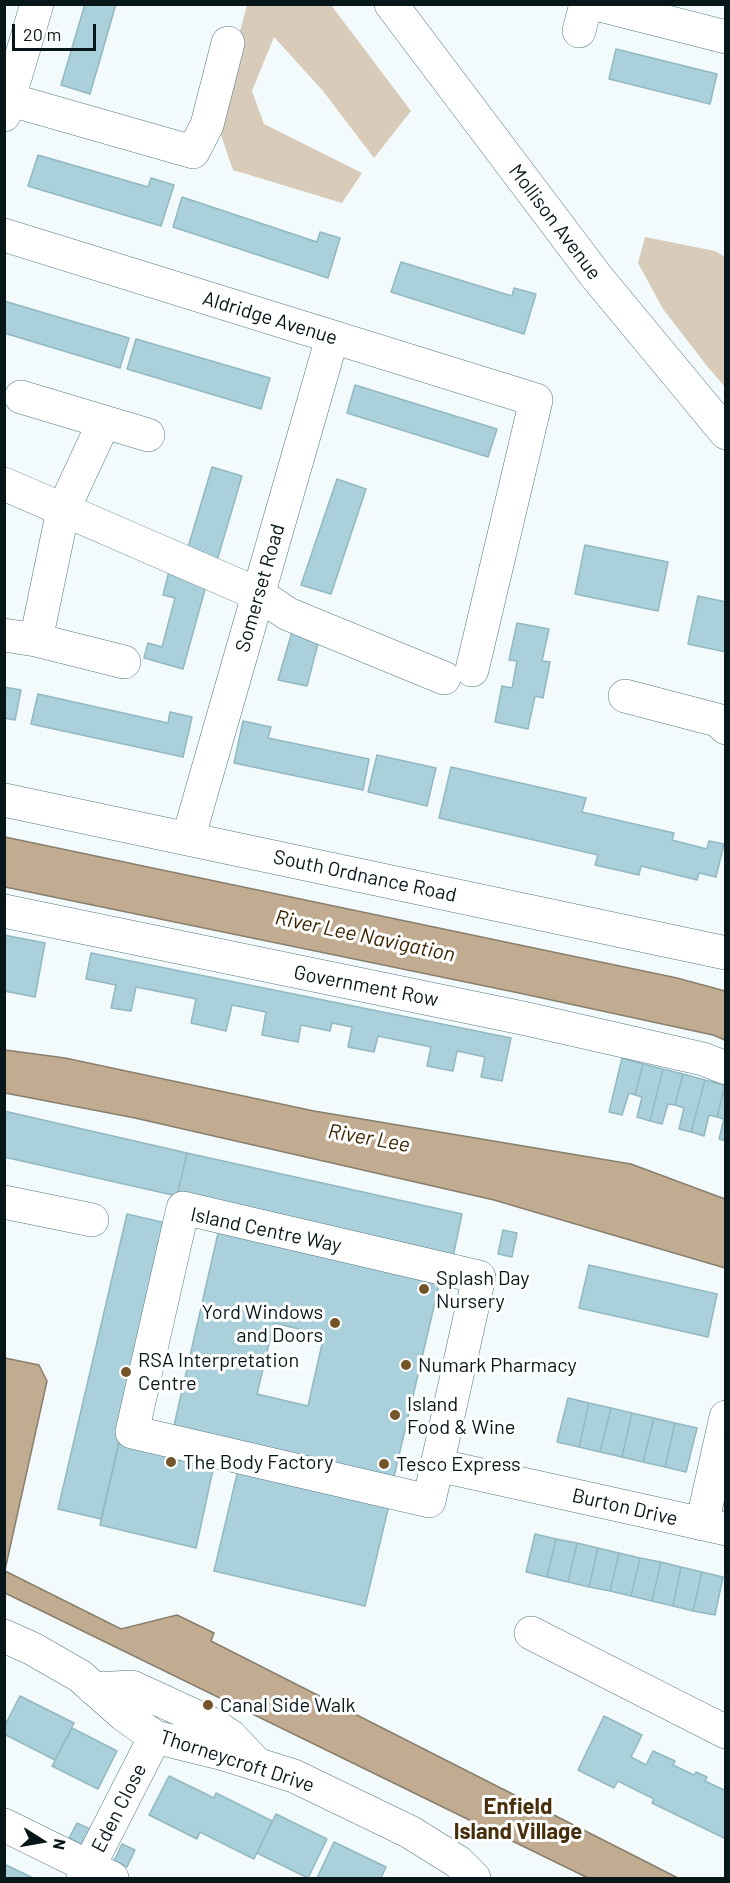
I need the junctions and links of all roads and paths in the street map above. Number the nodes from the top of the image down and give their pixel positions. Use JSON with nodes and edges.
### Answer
{"nodes":[{"id":1,"x":37,"y":4,"type":"edge"},
{"id":2,"x":391,"y":4,"type":"edge"},
{"id":3,"x":587,"y":14,"type":"edge"},
{"id":4,"x":726,"y":37,"type":"edge"},
{"id":5,"x":228,"y":44,"type":"dead end"},
{"id":6,"x":6,"y":104,"type":"edge"},
{"id":7,"x":4,"y":235,"type":"edge"},
{"id":8,"x":332,"y":338,"type":"junction"},
{"id":9,"x":21,"y":397,"type":"dead end"},
{"id":10,"x":104,"y":422,"type":"junction"},
{"id":11,"x":726,"y":433,"type":"edge"},
{"id":12,"x":148,"y":435,"type":"dead end"},
{"id":13,"x":4,"y":484,"type":"edge"},
{"id":14,"x":63,"y":510,"type":"junction"},
{"id":15,"x":258,"y":594,"type":"junction"},
{"id":16,"x":20,"y":638,"type":"edge"},
{"id":17,"x":124,"y":662,"type":"dead end"},
{"id":18,"x":625,"y":696,"type":"dead end"},
{"id":19,"x":726,"y":728,"type":"edge"},
{"id":20,"x":4,"y":800,"type":"edge"},
{"id":21,"x":188,"y":838,"type":"junction"},
{"id":22,"x":4,"y":911,"type":"edge"},
{"id":23,"x":726,"y":953,"type":"edge"},
{"id":24,"x":726,"y":1068,"type":"edge"},
{"id":25,"x":4,"y":1202,"type":"edge"},
{"id":26,"x":92,"y":1221,"type":"dead end"},
{"id":27,"x":726,"y":1417,"type":"edge"},
{"id":28,"x":437,"y":1464,"type":"junction"},
{"id":29,"x":714,"y":1526,"type":"edge"},
{"id":30,"x":531,"y":1633,"type":"dead end"},
{"id":31,"x":4,"y":1636,"type":"edge"},
{"id":32,"x":94,"y":1689,"type":"junction"},
{"id":33,"x":726,"y":1732,"type":"edge"},
{"id":34,"x":155,"y":1737,"type":"junction"},
{"id":35,"x":258,"y":1765,"type":"junction"},
{"id":36,"x":4,"y":1825,"type":"edge"},
{"id":37,"x":95,"y":1875,"type":"edge"},
{"id":38,"x":474,"y":1878,"type":"edge"}],
"edges":[{"from":1,"to":6,"type":"street"},
{"from":2,"to":11,"type":"street","name":"Mollison Avenue"},
{"from":3,"to":4,"type":"street"},
{"from":5,"to":6,"type":"street"},
{"from":7,"to":8,"type":"street","name":"Aldridge Avenue"},
{"from":8,"to":15,"type":"street","name":"Somerset Road"},
{"from":8,"to":15,"type":"street","name":"Aldridge Avenue"},
{"from":9,"to":10,"type":"street"},
{"from":10,"to":12,"type":"street"},
{"from":10,"to":14,"type":"street"},
{"from":13,"to":14,"type":"street"},
{"from":14,"to":15,"type":"street"},
{"from":14,"to":16,"type":"street"},
{"from":15,"to":21,"type":"street","name":"Somerset Road"},
{"from":16,"to":17,"type":"street"},
{"from":18,"to":19,"type":"street"},
{"from":20,"to":21,"type":"street","name":"South Ordnance Road"},
{"from":21,"to":23,"type":"street","name":"South Ordnance Road"},
{"from":22,"to":24,"type":"street","name":"Government Row"},
{"from":25,"to":26,"type":"street"},
{"from":27,"to":29,"type":"street"},
{"from":28,"to":28,"type":"street","name":"Island Centre Way"},
{"from":28,"to":29,"type":"street","name":"Burton Drive"},
{"from":30,"to":33,"type":"street"},
{"from":31,"to":32,"type":"street","name":"Thorneycroft Drive"},
{"from":32,"to":34,"type":"street","name":"Thorneycroft Drive"},
{"from":32,"to":35,"type":"street"},
{"from":34,"to":35,"type":"street","name":"Thorneycroft Drive"},
{"from":34,"to":37,"type":"street","name":"Eden Close"},
{"from":35,"to":38,"type":"street","name":"Thorneycroft Drive"},
{"from":36,"to":37,"type":"street"}]}
